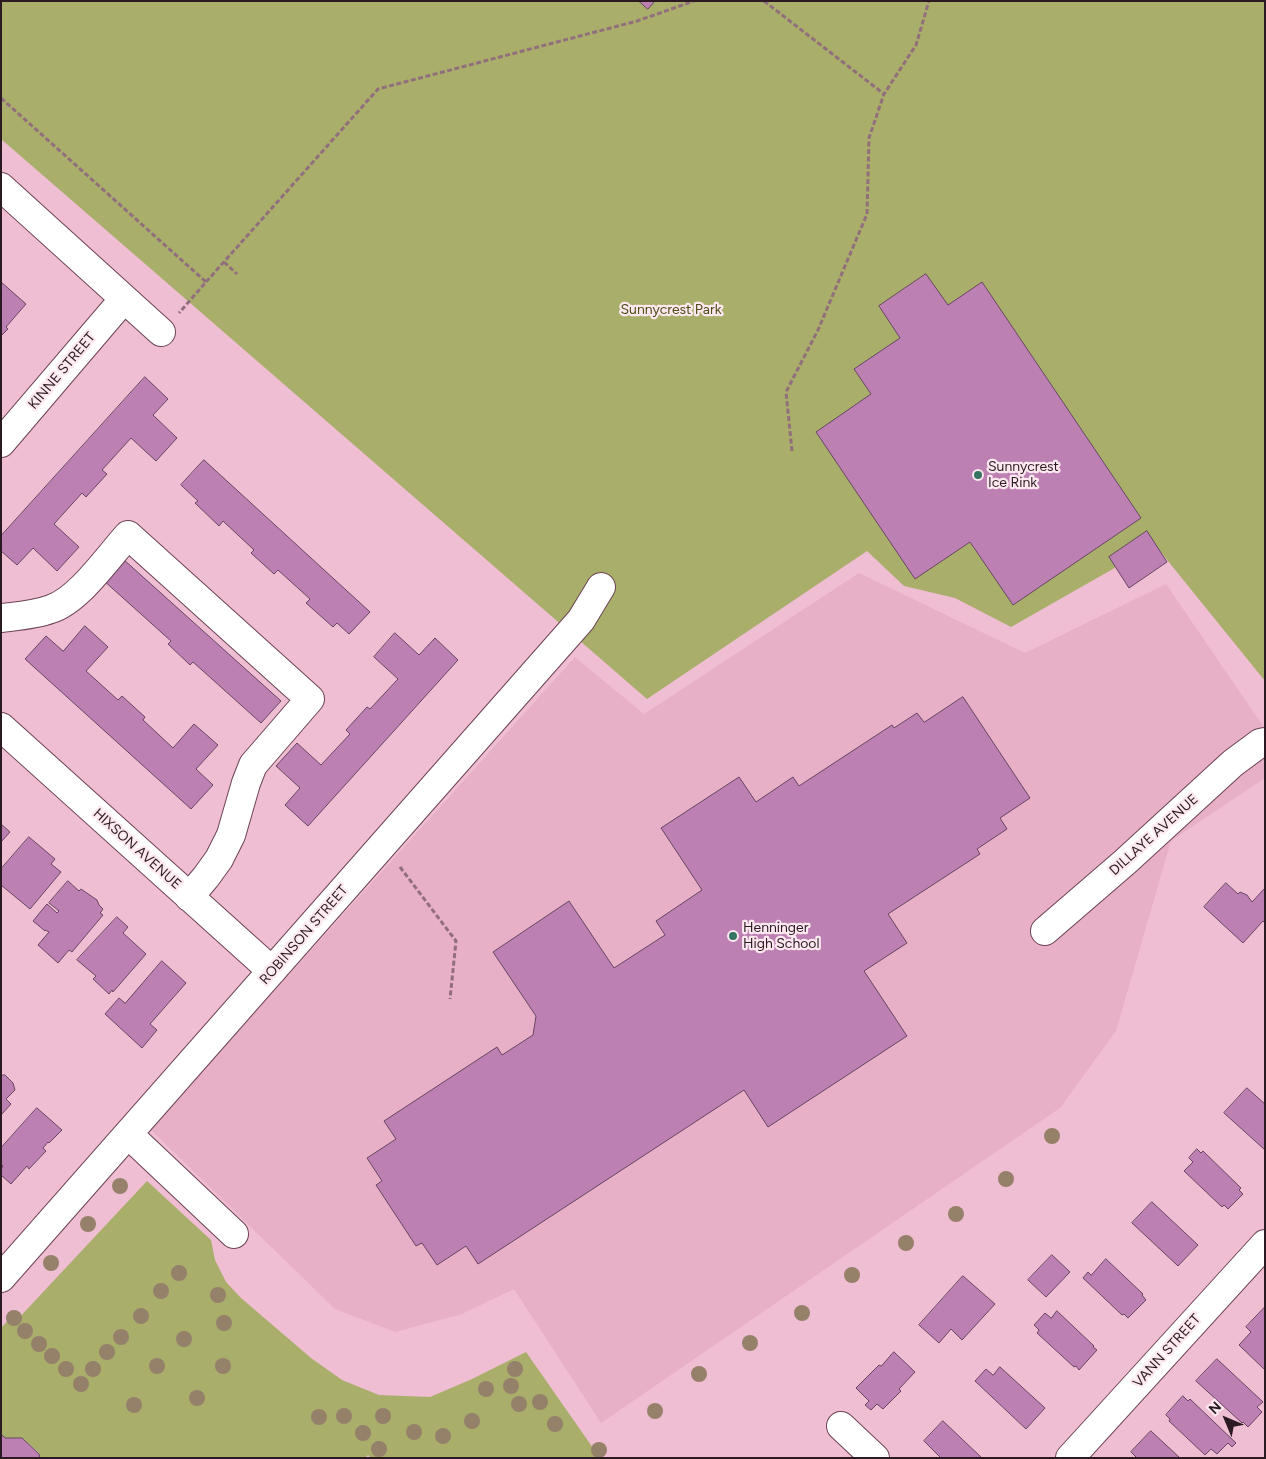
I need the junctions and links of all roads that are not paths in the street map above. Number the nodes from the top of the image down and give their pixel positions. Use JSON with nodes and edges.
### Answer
{"nodes":[{"id":1,"x":1,"y":188,"type":"edge"},
{"id":2,"x":124,"y":300,"type":"junction"},
{"id":3,"x":161,"y":332,"type":"road end"},
{"id":4,"x":1,"y":443,"type":"edge"},
{"id":5,"x":601,"y":587,"type":"dead end"},
{"id":6,"x":1,"y":618,"type":"edge"},
{"id":7,"x":1,"y":727,"type":"edge"},
{"id":8,"x":1265,"y":742,"type":"edge"},
{"id":9,"x":189,"y":897,"type":"junction"},
{"id":10,"x":1045,"y":931,"type":"dead end"},
{"id":11,"x":272,"y":971,"type":"junction"},
{"id":12,"x":128,"y":1134,"type":"junction"},
{"id":13,"x":234,"y":1234,"type":"dead end"},
{"id":14,"x":1265,"y":1244,"type":"edge"},
{"id":15,"x":4,"y":1270,"type":"edge"},
{"id":16,"x":841,"y":1426,"type":"dead end"},
{"id":17,"x":875,"y":1458,"type":"edge"},
{"id":18,"x":1070,"y":1458,"type":"edge"}],
"edges":[{"from":1,"to":2,"type":"street"},
{"from":2,"to":3,"type":"street"},
{"from":2,"to":4,"type":"street","name":"KINNE STREET"},
{"from":5,"to":11,"type":"street","name":"ROBINSON STREET"},
{"from":6,"to":9,"type":"street"},
{"from":7,"to":9,"type":"street","name":"HIXSON AVENUE"},
{"from":8,"to":10,"type":"street","name":"DILLAYE AVENUE"},
{"from":9,"to":11,"type":"street","name":"HIXSON AVENUE"},
{"from":11,"to":12,"type":"street","name":"ROBINSON STREET"},
{"from":12,"to":13,"type":"street"},
{"from":12,"to":15,"type":"street","name":"ROBINSON STREET"},
{"from":14,"to":18,"type":"street","name":"VANN STREET"},
{"from":16,"to":17,"type":"street"}]}
